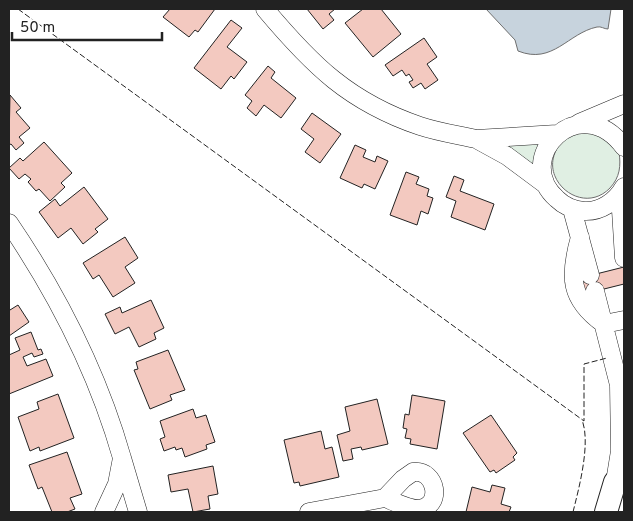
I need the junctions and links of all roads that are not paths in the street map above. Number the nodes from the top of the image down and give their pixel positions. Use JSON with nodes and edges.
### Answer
{"nodes":[{"id":1,"x":265,"y":9,"type":"edge"},
{"id":2,"x":624,"y":104,"type":"edge"},
{"id":3,"x":574,"y":125,"type":"junction"},
{"id":4,"x":557,"y":134,"type":"junction"},
{"id":5,"x":476,"y":139,"type":"junction"},
{"id":6,"x":624,"y":147,"type":"edge"},
{"id":7,"x":546,"y":186,"type":"junction"},
{"id":8,"x":622,"y":191,"type":"edge"},
{"id":9,"x":572,"y":209,"type":"junction"},
{"id":10,"x":9,"y":223,"type":"edge"},
{"id":11,"x":622,"y":226,"type":"edge"},
{"id":12,"x":580,"y":238,"type":"junction"},
{"id":13,"x":624,"y":258,"type":"edge"},
{"id":14,"x":624,"y":320,"type":"edge"},
{"id":15,"x":604,"y":324,"type":"junction"},
{"id":16,"x":122,"y":458,"type":"junction"},
{"id":17,"x":613,"y":496,"type":"edge"},
{"id":18,"x":385,"y":498,"type":"dead end"},
{"id":19,"x":104,"y":512,"type":"edge"},
{"id":20,"x":138,"y":512,"type":"edge"},
{"id":21,"x":309,"y":512,"type":"edge"}],
"edges":[{"from":1,"to":5,"type":"street"},
{"from":2,"to":3,"type":"street"},
{"from":3,"to":4,"type":"street"},
{"from":3,"to":6,"type":"street"},
{"from":4,"to":5,"type":"street"},
{"from":4,"to":7,"type":"street"},
{"from":5,"to":7,"type":"street"},
{"from":7,"to":9,"type":"street"},
{"from":8,"to":9,"type":"street"},
{"from":8,"to":11,"type":"street"},
{"from":9,"to":12,"type":"street"},
{"from":10,"to":16,"type":"street"},
{"from":11,"to":13,"type":"street"},
{"from":12,"to":15,"type":"street"},
{"from":12,"to":15,"type":"street"},
{"from":14,"to":15,"type":"street"},
{"from":15,"to":17,"type":"street"},
{"from":16,"to":19,"type":"street"},
{"from":16,"to":20,"type":"street"},
{"from":18,"to":21,"type":"street"}]}
